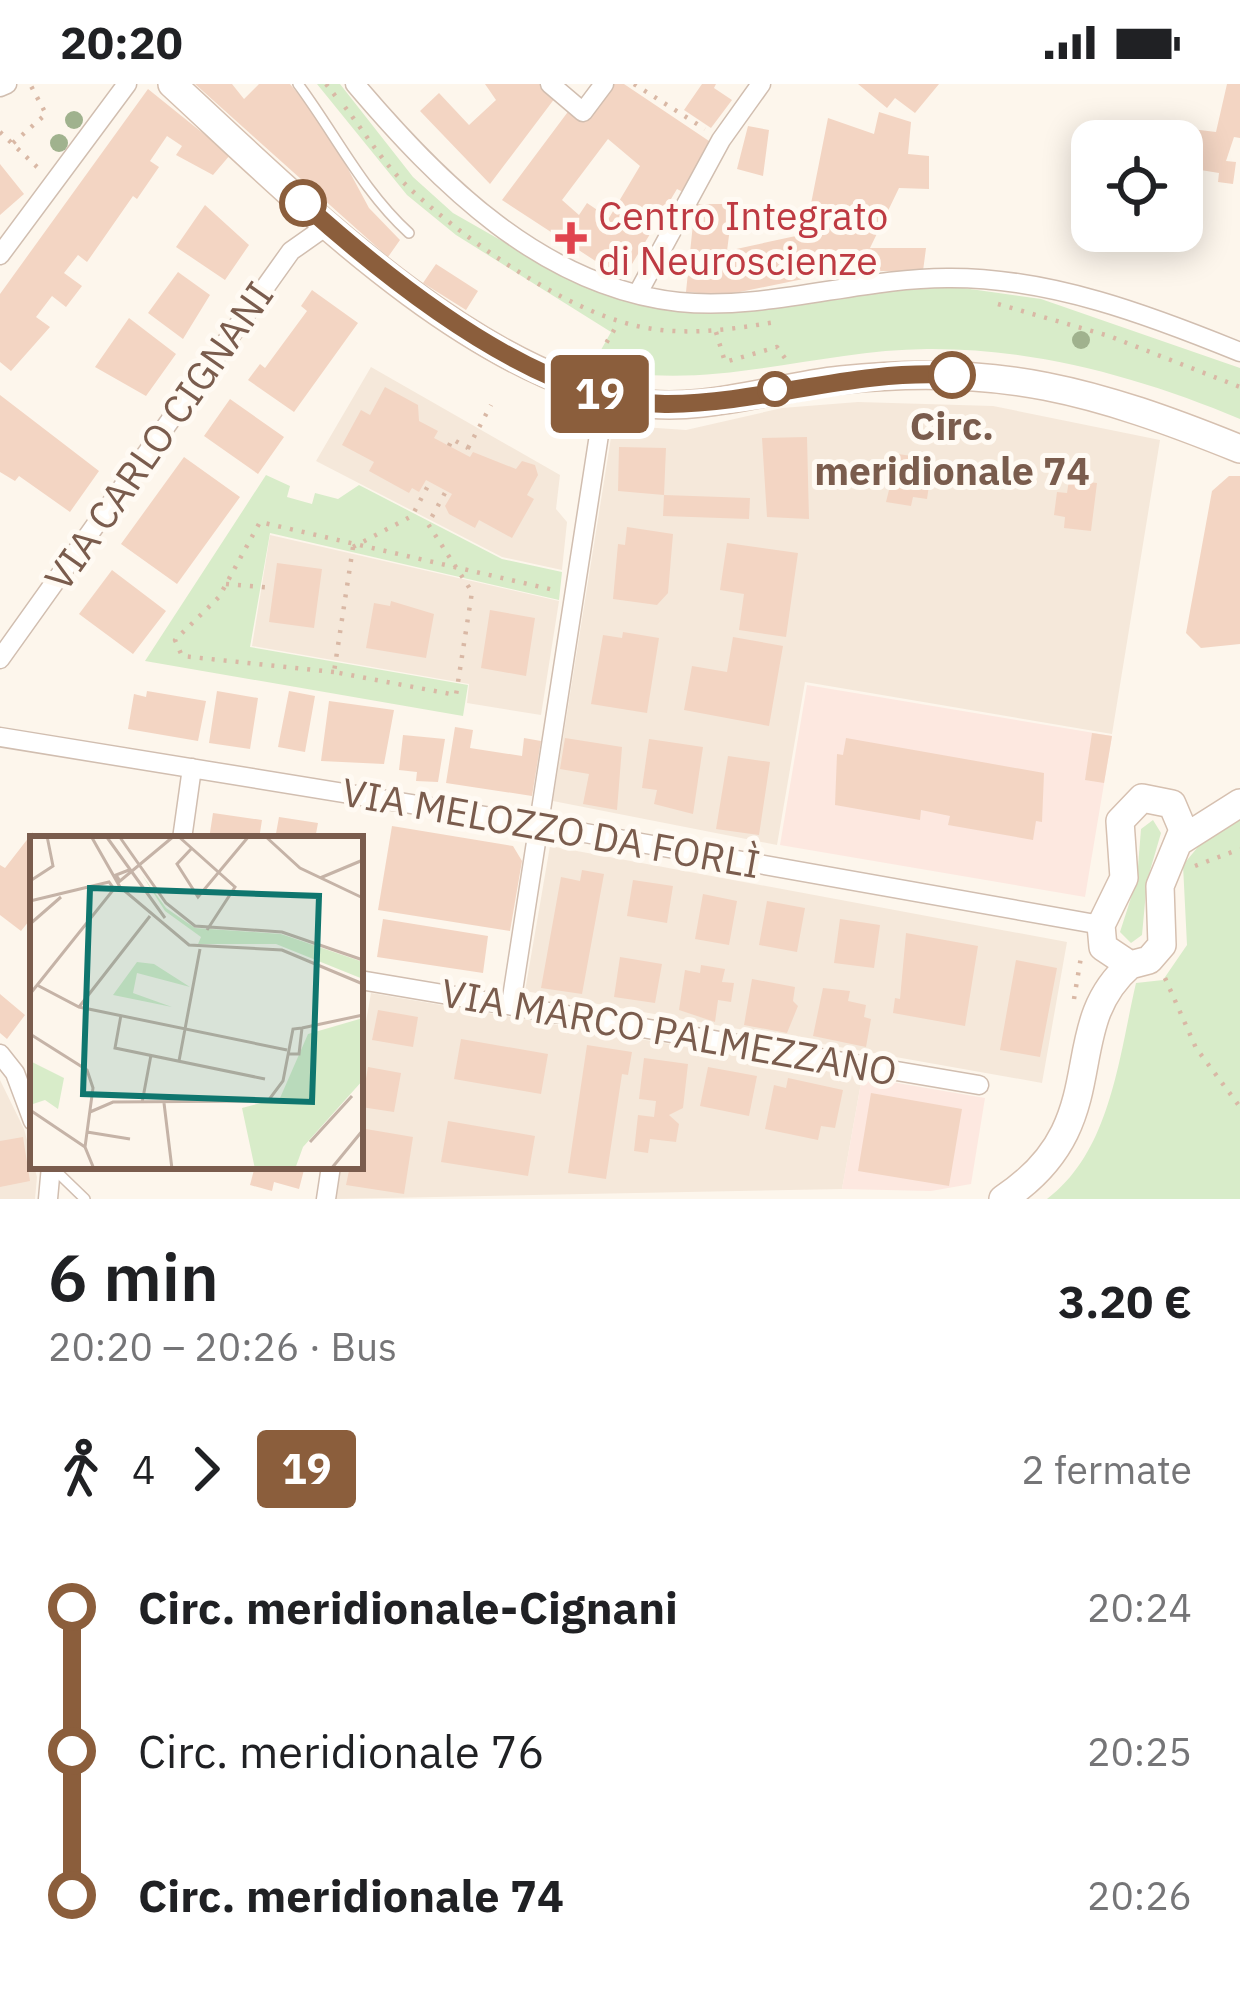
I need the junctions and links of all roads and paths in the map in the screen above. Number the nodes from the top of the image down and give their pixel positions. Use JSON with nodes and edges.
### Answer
{"nodes":[{"id":1,"x":29,"y":84,"type":"edge"},
{"id":2,"x":128,"y":84,"type":"edge"},
{"id":3,"x":172,"y":84,"type":"edge"},
{"id":4,"x":298,"y":84,"type":"edge"},
{"id":5,"x":355,"y":84,"type":"edge"},
{"id":6,"x":550,"y":84,"type":"edge"},
{"id":7,"x":604,"y":84,"type":"edge"},
{"id":8,"x":634,"y":84,"type":"edge"},
{"id":9,"x":761,"y":84,"type":"edge"},
{"id":10,"x":0,"y":132,"type":"edge"},
{"id":11,"x":712,"y":134,"type":"dead end"},
{"id":12,"x":14,"y":143,"type":"junction"},
{"id":13,"x":42,"y":190,"type":"junction"},
{"id":14,"x":328,"y":225,"type":"junction"},
{"id":15,"x":409,"y":233,"type":"dead end"},
{"id":16,"x":0,"y":255,"type":"edge"},
{"id":17,"x":638,"y":293,"type":"junction"},
{"id":18,"x":620,"y":322,"type":"dead end"},
{"id":19,"x":716,"y":332,"type":"dead end"},
{"id":20,"x":1240,"y":352,"type":"edge"},
{"id":21,"x":592,"y":366,"type":"dead end"},
{"id":22,"x":792,"y":367,"type":"dead end"},
{"id":23,"x":605,"y":396,"type":"junction"},
{"id":24,"x":491,"y":405,"type":"dead end"},
{"id":25,"x":449,"y":446,"type":"dead end"},
{"id":26,"x":1240,"y":449,"type":"edge"},
{"id":27,"x":430,"y":482,"type":"dead end"},
{"id":28,"x":446,"y":490,"type":"dead end"},
{"id":29,"x":353,"y":547,"type":"junction"},
{"id":30,"x":458,"y":569,"type":"junction"},
{"id":31,"x":226,"y":584,"type":"junction"},
{"id":32,"x":273,"y":588,"type":"dead end"},
{"id":33,"x":576,"y":595,"type":"junction"},
{"id":34,"x":0,"y":659,"type":"edge"},
{"id":35,"x":334,"y":672,"type":"junction"},
{"id":36,"x":0,"y":737,"type":"edge"},
{"id":37,"x":192,"y":768,"type":"junction"},
{"id":38,"x":1240,"y":799,"type":"edge"},
{"id":39,"x":1172,"y":804,"type":"junction"},
{"id":40,"x":540,"y":825,"type":"junction"},
{"id":41,"x":182,"y":836,"type":"edge"},
{"id":42,"x":1180,"y":841,"type":"junction"},
{"id":43,"x":1240,"y":849,"type":"edge"},
{"id":44,"x":1188,"y":870,"type":"dead end"},
{"id":45,"x":1096,"y":939,"type":"junction"},
{"id":46,"x":1130,"y":965,"type":"junction"},
{"id":47,"x":1164,"y":974,"type":"dead end"},
{"id":48,"x":363,"y":980,"type":"edge"},
{"id":49,"x":511,"y":1004,"type":"junction"},
{"id":50,"x":1085,"y":1004,"type":"junction"},
{"id":51,"x":0,"y":1054,"type":"edge"},
{"id":52,"x":979,"y":1085,"type":"dead end"},
{"id":53,"x":1240,"y":1107,"type":"edge"},
{"id":54,"x":30,"y":1113,"type":"edge"},
{"id":55,"x":51,"y":1169,"type":"edge"},
{"id":56,"x":54,"y":1169,"type":"edge"},
{"id":57,"x":331,"y":1169,"type":"edge"},
{"id":58,"x":48,"y":1199,"type":"edge"},
{"id":59,"x":85,"y":1199,"type":"edge"},
{"id":60,"x":326,"y":1199,"type":"edge"},
{"id":61,"x":1004,"y":1199,"type":"edge"}],
"edges":[{"from":1,"to":12,"type":"path"},
{"from":2,"to":13,"type":"street"},
{"from":3,"to":14,"type":"street"},
{"from":4,"to":15,"type":"lane"},
{"from":5,"to":17,"type":"street"},
{"from":6,"to":7,"type":"street"},
{"from":8,"to":11,"type":"path"},
{"from":9,"to":17,"type":"street"},
{"from":10,"to":12,"type":"path"},
{"from":12,"to":13,"type":"path"},
{"from":13,"to":16,"type":"street"},
{"from":14,"to":23,"type":"street"},
{"from":14,"to":34,"type":"street","name":"VIA CARLO CIGNANI"},
{"from":17,"to":20,"type":"street"},
{"from":18,"to":21,"type":"path"},
{"from":19,"to":22,"type":"path"},
{"from":23,"to":26,"type":"street"},
{"from":23,"to":33,"type":"street"},
{"from":24,"to":25,"type":"path"},
{"from":27,"to":29,"type":"path"},
{"from":28,"to":30,"type":"path"},
{"from":29,"to":30,"type":"path"},
{"from":29,"to":31,"type":"path"},
{"from":29,"to":35,"type":"path"},
{"from":30,"to":33,"type":"path"},
{"from":30,"to":35,"type":"path"},
{"from":31,"to":32,"type":"path"},
{"from":31,"to":35,"type":"path"},
{"from":33,"to":40,"type":"street"},
{"from":36,"to":37,"type":"street","name":"VIA MELOZZO DA FORLÌ"},
{"from":37,"to":40,"type":"street","name":"VIA MELOZZO DA FORLÌ"},
{"from":37,"to":41,"type":"street"},
{"from":38,"to":39,"type":"street"},
{"from":38,"to":42,"type":"street"},
{"from":39,"to":42,"type":"street"},
{"from":39,"to":45,"type":"street"},
{"from":40,"to":45,"type":"street","name":"VIA MELOZZO DA FORLÌ"},
{"from":40,"to":49,"type":"street"},
{"from":42,"to":46,"type":"street"},
{"from":43,"to":44,"type":"path"},
{"from":45,"to":46,"type":"street"},
{"from":45,"to":50,"type":"path"},
{"from":45,"to":50,"type":"street"},
{"from":46,"to":50,"type":"street"},
{"from":47,"to":53,"type":"path"},
{"from":48,"to":49,"type":"street","name":"VIA MARCO PALMEZZANO"},
{"from":49,"to":52,"type":"street","name":"VIA MARCO PALMEZZANO"},
{"from":50,"to":61,"type":"street"},
{"from":51,"to":54,"type":"street"},
{"from":55,"to":58,"type":"street"},
{"from":56,"to":59,"type":"lane"},
{"from":57,"to":60,"type":"street"}]}
